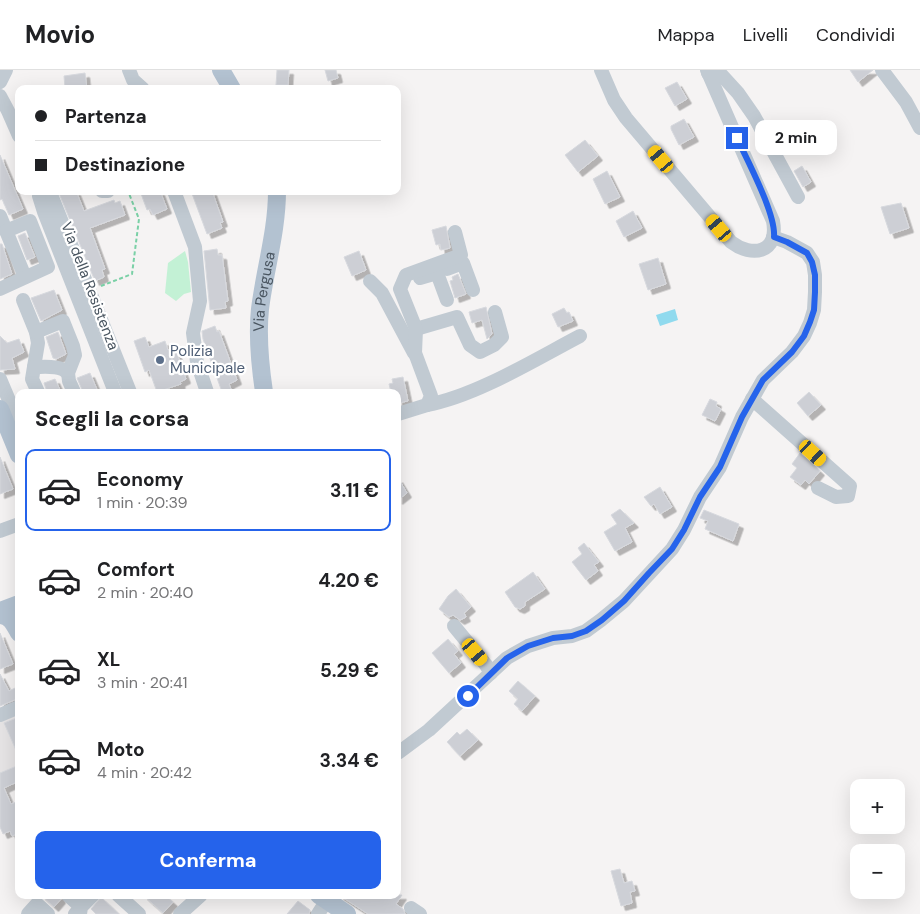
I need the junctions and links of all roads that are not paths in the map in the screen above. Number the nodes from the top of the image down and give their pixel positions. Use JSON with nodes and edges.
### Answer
{"nodes":[{"id":1,"x":6,"y":70,"type":"edge"},
{"id":2,"x":129,"y":70,"type":"edge"},
{"id":3,"x":221,"y":70,"type":"edge"},
{"id":4,"x":601,"y":70,"type":"edge"},
{"id":5,"x":882,"y":70,"type":"edge"},
{"id":6,"x":708,"y":71,"type":"edge"},
{"id":7,"x":0,"y":82,"type":"edge"},
{"id":8,"x":139,"y":85,"type":"edge"},
{"id":9,"x":230,"y":85,"type":"edge"},
{"id":10,"x":2,"y":100,"type":"edge"},
{"id":11,"x":15,"y":127,"type":"edge"},
{"id":12,"x":920,"y":128,"type":"edge"},
{"id":13,"x":44,"y":195,"type":"edge"},
{"id":14,"x":47,"y":195,"type":"edge"},
{"id":15,"x":176,"y":195,"type":"edge"},
{"id":16,"x":277,"y":195,"type":"edge"},
{"id":17,"x":798,"y":197,"type":"dead end"},
{"id":18,"x":0,"y":216,"type":"edge"},
{"id":19,"x":6,"y":231,"type":"junction"},
{"id":20,"x":455,"y":232,"type":"dead end"},
{"id":21,"x":774,"y":237,"type":"junction"},
{"id":22,"x":437,"y":273,"type":"junction"},
{"id":23,"x":25,"y":277,"type":"junction"},
{"id":24,"x":370,"y":281,"type":"dead end"},
{"id":25,"x":0,"y":289,"type":"edge"},
{"id":26,"x":84,"y":289,"type":"junction"},
{"id":27,"x":400,"y":289,"type":"junction"},
{"id":28,"x":473,"y":290,"type":"dead end"},
{"id":29,"x":23,"y":300,"type":"dead end"},
{"id":30,"x":447,"y":300,"type":"dead end"},
{"id":31,"x":495,"y":312,"type":"dead end"},
{"id":32,"x":93,"y":319,"type":"junction"},
{"id":33,"x":416,"y":329,"type":"junction"},
{"id":34,"x":36,"y":332,"type":"junction"},
{"id":35,"x":580,"y":336,"type":"dead end"},
{"id":36,"x":414,"y":353,"type":"junction"},
{"id":37,"x":34,"y":367,"type":"junction"},
{"id":38,"x":68,"y":373,"type":"junction"},
{"id":39,"x":0,"y":379,"type":"edge"},
{"id":40,"x":37,"y":389,"type":"edge"},
{"id":41,"x":73,"y":389,"type":"edge"},
{"id":42,"x":114,"y":389,"type":"edge"},
{"id":43,"x":128,"y":389,"type":"edge"},
{"id":44,"x":206,"y":389,"type":"edge"},
{"id":45,"x":264,"y":389,"type":"edge"},
{"id":46,"x":752,"y":399,"type":"junction"},
{"id":47,"x":427,"y":405,"type":"junction"},
{"id":48,"x":0,"y":409,"type":"edge"},
{"id":49,"x":401,"y":413,"type":"edge"},
{"id":50,"x":15,"y":415,"type":"edge"},
{"id":51,"x":15,"y":445,"type":"edge"},
{"id":52,"x":818,"y":488,"type":"dead end"},
{"id":53,"x":15,"y":525,"type":"edge"},
{"id":54,"x":0,"y":531,"type":"edge"},
{"id":55,"x":7,"y":613,"type":"edge"},
{"id":56,"x":15,"y":626,"type":"edge"},
{"id":57,"x":454,"y":626,"type":"dead end"},
{"id":58,"x":490,"y":673,"type":"junction"},
{"id":59,"x":15,"y":709,"type":"edge"},
{"id":60,"x":0,"y":715,"type":"edge"},
{"id":61,"x":401,"y":751,"type":"edge"},
{"id":62,"x":71,"y":899,"type":"edge"},
{"id":63,"x":90,"y":899,"type":"edge"},
{"id":64,"x":122,"y":899,"type":"edge"},
{"id":65,"x":322,"y":903,"type":"edge"},
{"id":66,"x":79,"y":912,"type":"edge"},
{"id":67,"x":28,"y":914,"type":"edge"},
{"id":68,"x":48,"y":914,"type":"edge"},
{"id":69,"x":139,"y":914,"type":"edge"},
{"id":70,"x":347,"y":914,"type":"edge"}],
"edges":[{"from":1,"to":7,"type":"street"},
{"from":2,"to":8,"type":"street"},
{"from":3,"to":9,"type":"main road"},
{"from":4,"to":21,"type":"street"},
{"from":5,"to":12,"type":"street"},
{"from":6,"to":17,"type":"street"},
{"from":6,"to":21,"type":"street"},
{"from":10,"to":11,"type":"street"},
{"from":13,"to":26,"type":"street","name":"Via della Resistenza"},
{"from":14,"to":26,"type":"street"},
{"from":15,"to":44,"type":"street"},
{"from":16,"to":45,"type":"main road","name":"Via Pergusa"},
{"from":18,"to":19,"type":"street"},
{"from":19,"to":23,"type":"street"},
{"from":19,"to":23,"type":"street"},
{"from":20,"to":27,"type":"street"},
{"from":21,"to":46,"type":"street"},
{"from":22,"to":27,"type":"street"},
{"from":22,"to":28,"type":"street"},
{"from":22,"to":30,"type":"street"},
{"from":23,"to":25,"type":"street"},
{"from":24,"to":36,"type":"street"},
{"from":26,"to":32,"type":"street","name":"Via della Resistenza"},
{"from":27,"to":33,"type":"street"},
{"from":29,"to":34,"type":"street"},
{"from":31,"to":33,"type":"street"},
{"from":32,"to":42,"type":"street","name":"Via della Resistenza"},
{"from":32,"to":43,"type":"street"},
{"from":33,"to":36,"type":"street"},
{"from":34,"to":37,"type":"street"},
{"from":34,"to":38,"type":"street"},
{"from":35,"to":47,"type":"street"},
{"from":36,"to":47,"type":"street"},
{"from":37,"to":38,"type":"street"},
{"from":37,"to":40,"type":"street"},
{"from":38,"to":41,"type":"street"},
{"from":39,"to":50,"type":"street"},
{"from":46,"to":52,"type":"street"},
{"from":46,"to":58,"type":"street"},
{"from":47,"to":49,"type":"street"},
{"from":48,"to":51,"type":"main road"},
{"from":53,"to":54,"type":"street"},
{"from":55,"to":56,"type":"main road"},
{"from":57,"to":58,"type":"street"},
{"from":58,"to":61,"type":"street"},
{"from":59,"to":60,"type":"street"},
{"from":62,"to":66,"type":"street"},
{"from":63,"to":66,"type":"street"},
{"from":64,"to":69,"type":"street"},
{"from":65,"to":70,"type":"main road"},
{"from":67,"to":68,"type":"street"}]}
